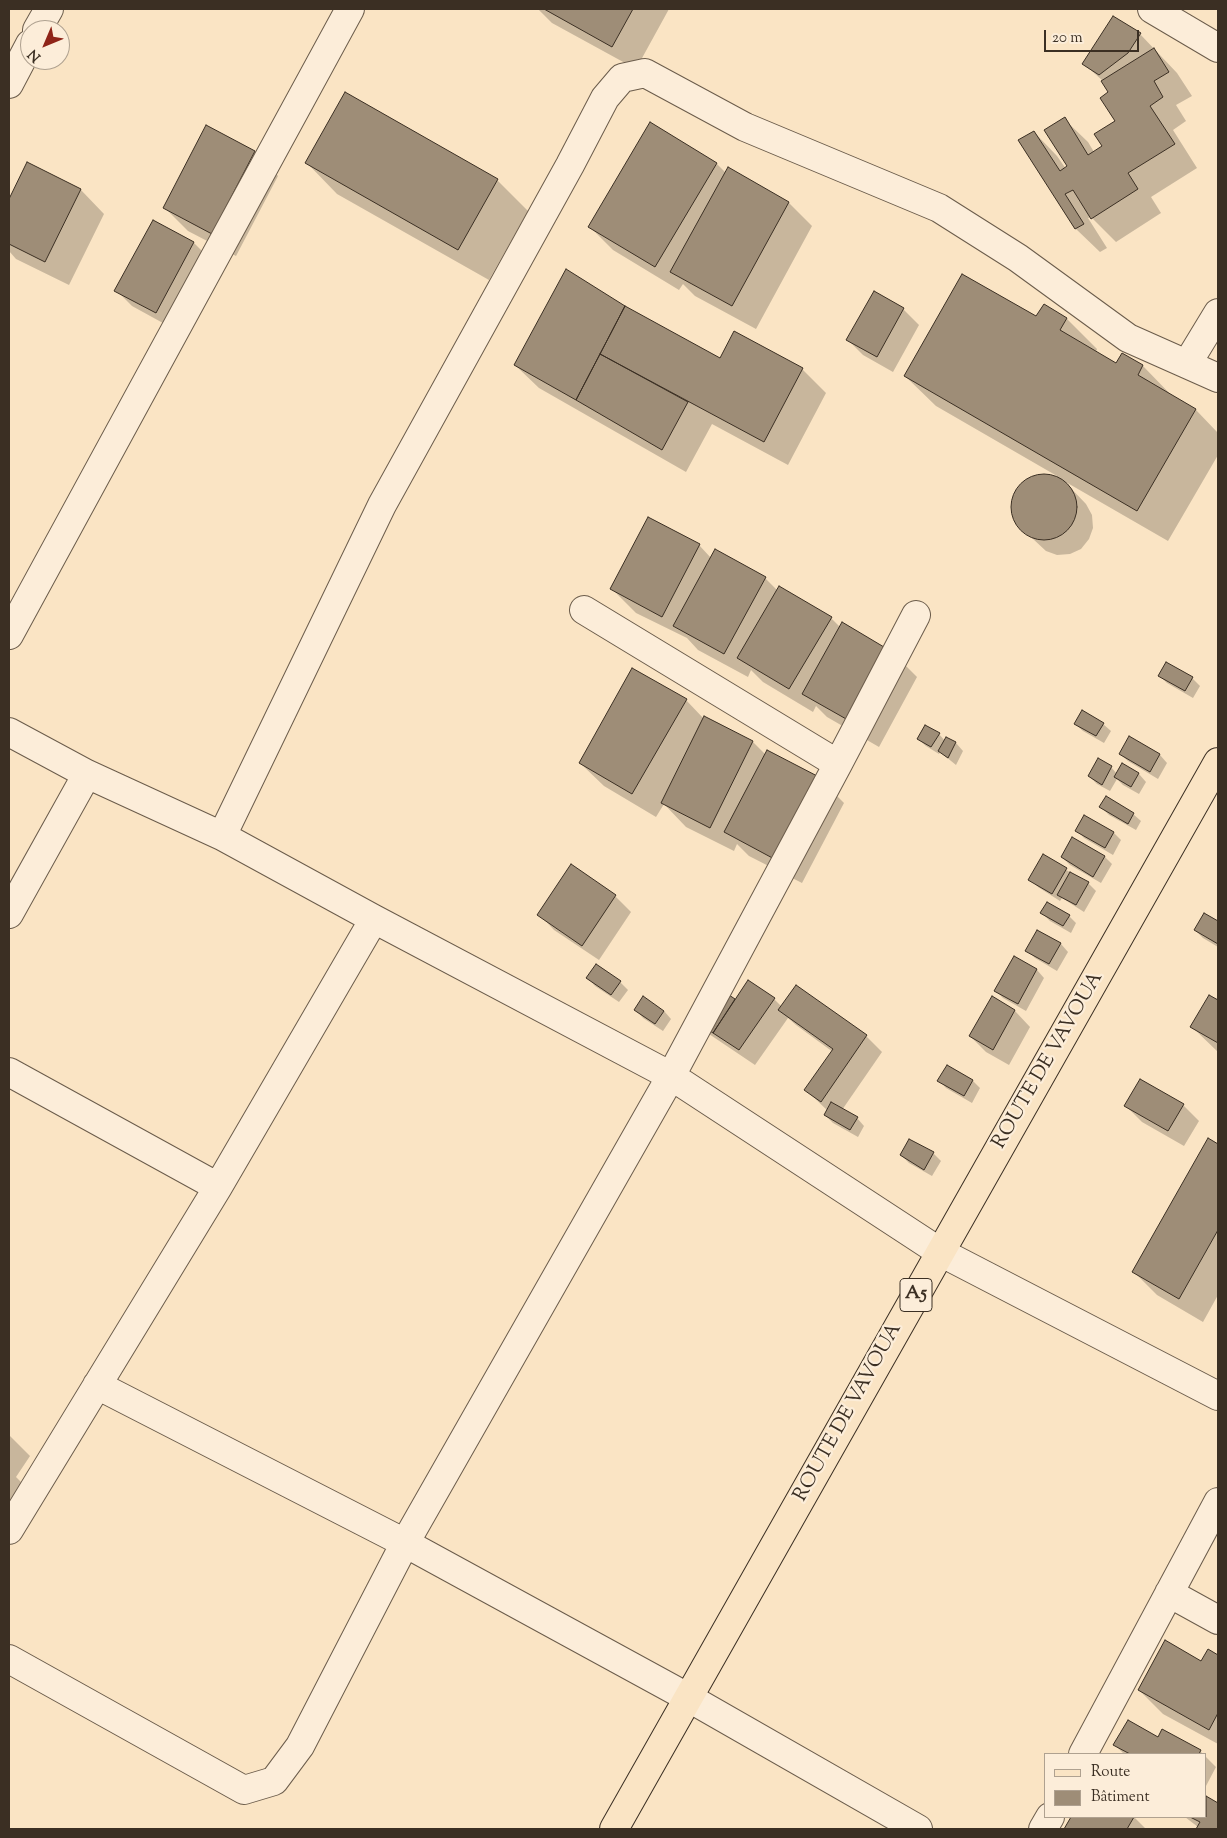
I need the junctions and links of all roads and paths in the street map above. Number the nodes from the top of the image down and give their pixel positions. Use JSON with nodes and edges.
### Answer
{"nodes":[{"id":1,"x":49,"y":9,"type":"edge"},
{"id":2,"x":350,"y":9,"type":"edge"},
{"id":3,"x":1152,"y":9,"type":"edge"},
{"id":4,"x":43,"y":20,"type":"edge"},
{"id":5,"x":1218,"y":48,"type":"edge"},
{"id":6,"x":20,"y":63,"type":"edge"},
{"id":7,"x":9,"y":84,"type":"edge"},
{"id":8,"x":1218,"y":312,"type":"edge"},
{"id":9,"x":1187,"y":364,"type":"junction"},
{"id":10,"x":1218,"y":378,"type":"edge"},
{"id":11,"x":584,"y":610,"type":"dead end"},
{"id":12,"x":916,"y":615,"type":"dead end"},
{"id":13,"x":9,"y":636,"type":"edge"},
{"id":14,"x":9,"y":732,"type":"edge"},
{"id":15,"x":1218,"y":762,"type":"edge"},
{"id":16,"x":838,"y":764,"type":"junction"},
{"id":17,"x":87,"y":774,"type":"junction"},
{"id":18,"x":222,"y":836,"type":"junction"},
{"id":19,"x":9,"y":914,"type":"edge"},
{"id":20,"x":374,"y":919,"type":"junction"},
{"id":21,"x":9,"y":1072,"type":"edge"},
{"id":22,"x":672,"y":1076,"type":"junction"},
{"id":23,"x":218,"y":1187,"type":"junction"},
{"id":24,"x":940,"y":1252,"type":"junction"},
{"id":25,"x":97,"y":1385,"type":"junction"},
{"id":26,"x":1218,"y":1396,"type":"edge"},
{"id":27,"x":1218,"y":1502,"type":"edge"},
{"id":28,"x":9,"y":1530,"type":"edge"},
{"id":29,"x":405,"y":1543,"type":"junction"},
{"id":30,"x":1170,"y":1593,"type":"junction"},
{"id":31,"x":1218,"y":1620,"type":"edge"},
{"id":32,"x":9,"y":1659,"type":"edge"},
{"id":33,"x":689,"y":1698,"type":"junction"},
{"id":34,"x":1084,"y":1753,"type":"edge"},
{"id":35,"x":1049,"y":1818,"type":"edge"},
{"id":36,"x":614,"y":1829,"type":"edge"},
{"id":37,"x":918,"y":1829,"type":"edge"},
{"id":38,"x":1043,"y":1829,"type":"edge"}],
"edges":[{"from":1,"to":4,"type":"street"},
{"from":2,"to":13,"type":"street"},
{"from":3,"to":5,"type":"street"},
{"from":6,"to":7,"type":"street"},
{"from":8,"to":9,"type":"street"},
{"from":9,"to":10,"type":"street"},
{"from":9,"to":18,"type":"street"},
{"from":11,"to":16,"type":"street"},
{"from":12,"to":16,"type":"street"},
{"from":14,"to":17,"type":"street"},
{"from":15,"to":24,"type":"main road","name":"ROUTE DE VAVOUA","number":"A5"},
{"from":16,"to":22,"type":"street"},
{"from":17,"to":18,"type":"street"},
{"from":17,"to":19,"type":"street"},
{"from":18,"to":20,"type":"street"},
{"from":20,"to":22,"type":"street"},
{"from":20,"to":23,"type":"street"},
{"from":21,"to":23,"type":"street"},
{"from":22,"to":24,"type":"street"},
{"from":22,"to":29,"type":"street"},
{"from":23,"to":25,"type":"street"},
{"from":24,"to":26,"type":"street"},
{"from":24,"to":33,"type":"main road","name":"ROUTE DE VAVOUA","number":"A5"},
{"from":25,"to":28,"type":"street"},
{"from":25,"to":29,"type":"street"},
{"from":27,"to":30,"type":"street"},
{"from":29,"to":32,"type":"street"},
{"from":29,"to":33,"type":"street"},
{"from":30,"to":31,"type":"street"},
{"from":30,"to":34,"type":"street"},
{"from":33,"to":36,"type":"main road","name":"ROUTE DE VAVOUA","number":"A5"},
{"from":33,"to":37,"type":"street"},
{"from":35,"to":38,"type":"street"}]}
